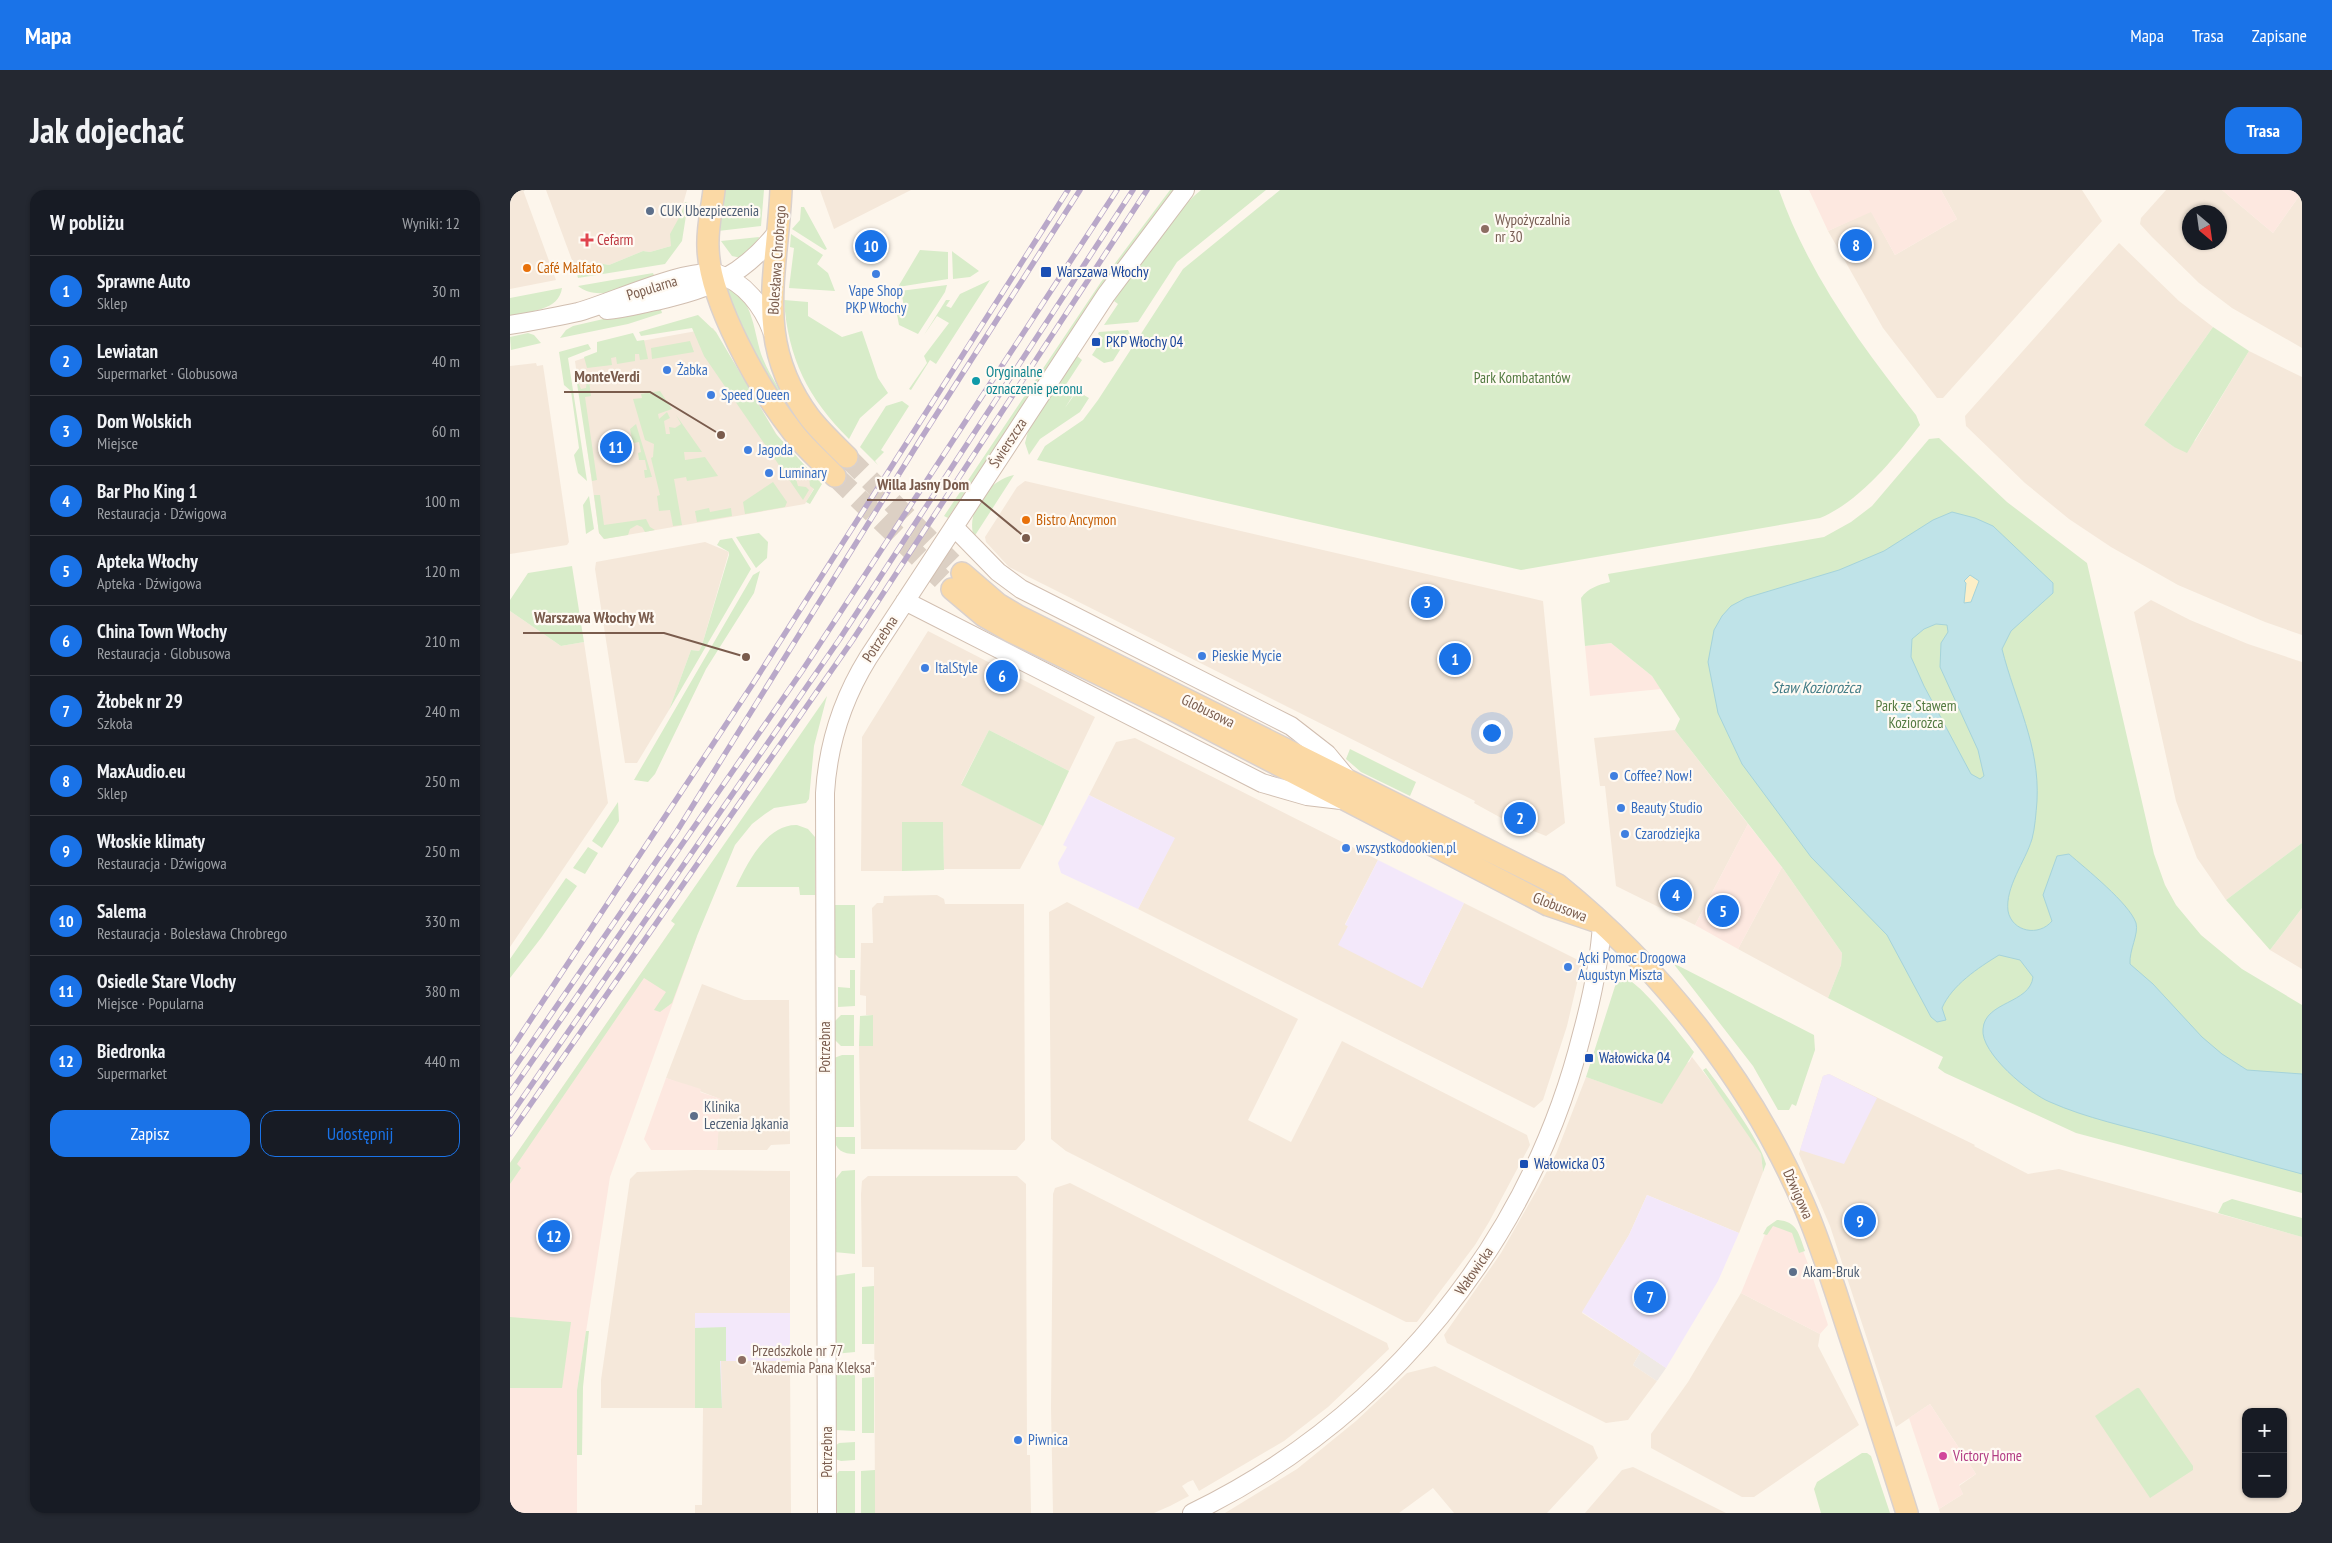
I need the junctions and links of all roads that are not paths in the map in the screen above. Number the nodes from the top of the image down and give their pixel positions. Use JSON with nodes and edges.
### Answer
{"nodes":[{"id":1,"x":714,"y":190,"type":"edge"},
{"id":2,"x":781,"y":190,"type":"edge"},
{"id":3,"x":1185,"y":190,"type":"edge"},
{"id":4,"x":779,"y":230,"type":"junction"},
{"id":5,"x":717,"y":279,"type":"junction"},
{"id":6,"x":510,"y":325,"type":"edge"},
{"id":7,"x":773,"y":334,"type":"junction"},
{"id":8,"x":847,"y":457,"type":"tunnel mouth"},
{"id":9,"x":835,"y":476,"type":"tunnel mouth"},
{"id":10,"x":954,"y":527,"type":"junction"},
{"id":11,"x":905,"y":601,"type":"junction"},
{"id":12,"x":1346,"y":777,"type":"junction"},
{"id":13,"x":1344,"y":801,"type":"junction"},
{"id":14,"x":1602,"y":923,"type":"junction"},
{"id":15,"x":827,"y":1513,"type":"edge"},
{"id":16,"x":1192,"y":1513,"type":"edge"},
{"id":17,"x":1907,"y":1513,"type":"edge"}],
"edges":[{"from":1,"to":5,"type":"main road"},
{"from":2,"to":4,"type":"main road","name":"Bolesława Chrobrego"},
{"from":3,"to":10,"type":"street","name":"Świerszcza"},
{"from":4,"to":5,"type":"street","name":"Popularna"},
{"from":4,"to":7,"type":"main road","name":"Bolesława Chrobrego"},
{"from":5,"to":6,"type":"street","name":"Popularna"},
{"from":5,"to":7,"type":"street"},
{"from":5,"to":9,"type":"main road"},
{"from":7,"to":8,"type":"main road","name":"Bolesława Chrobrego"},
{"from":10,"to":11,"type":"street","name":"Świerszcza"},
{"from":10,"to":12,"type":"street"},
{"from":11,"to":13,"type":"street"},
{"from":11,"to":15,"type":"street","name":"Potrzebna"},
{"from":12,"to":13,"type":"main road","name":"Globusowa"},
{"from":12,"to":14,"type":"main road","name":"Globusowa"},
{"from":13,"to":14,"type":"main road","name":"Globusowa"},
{"from":14,"to":16,"type":"street","name":"Wałowicka"},
{"from":14,"to":17,"type":"main road","name":"Dźwigowa"}]}
